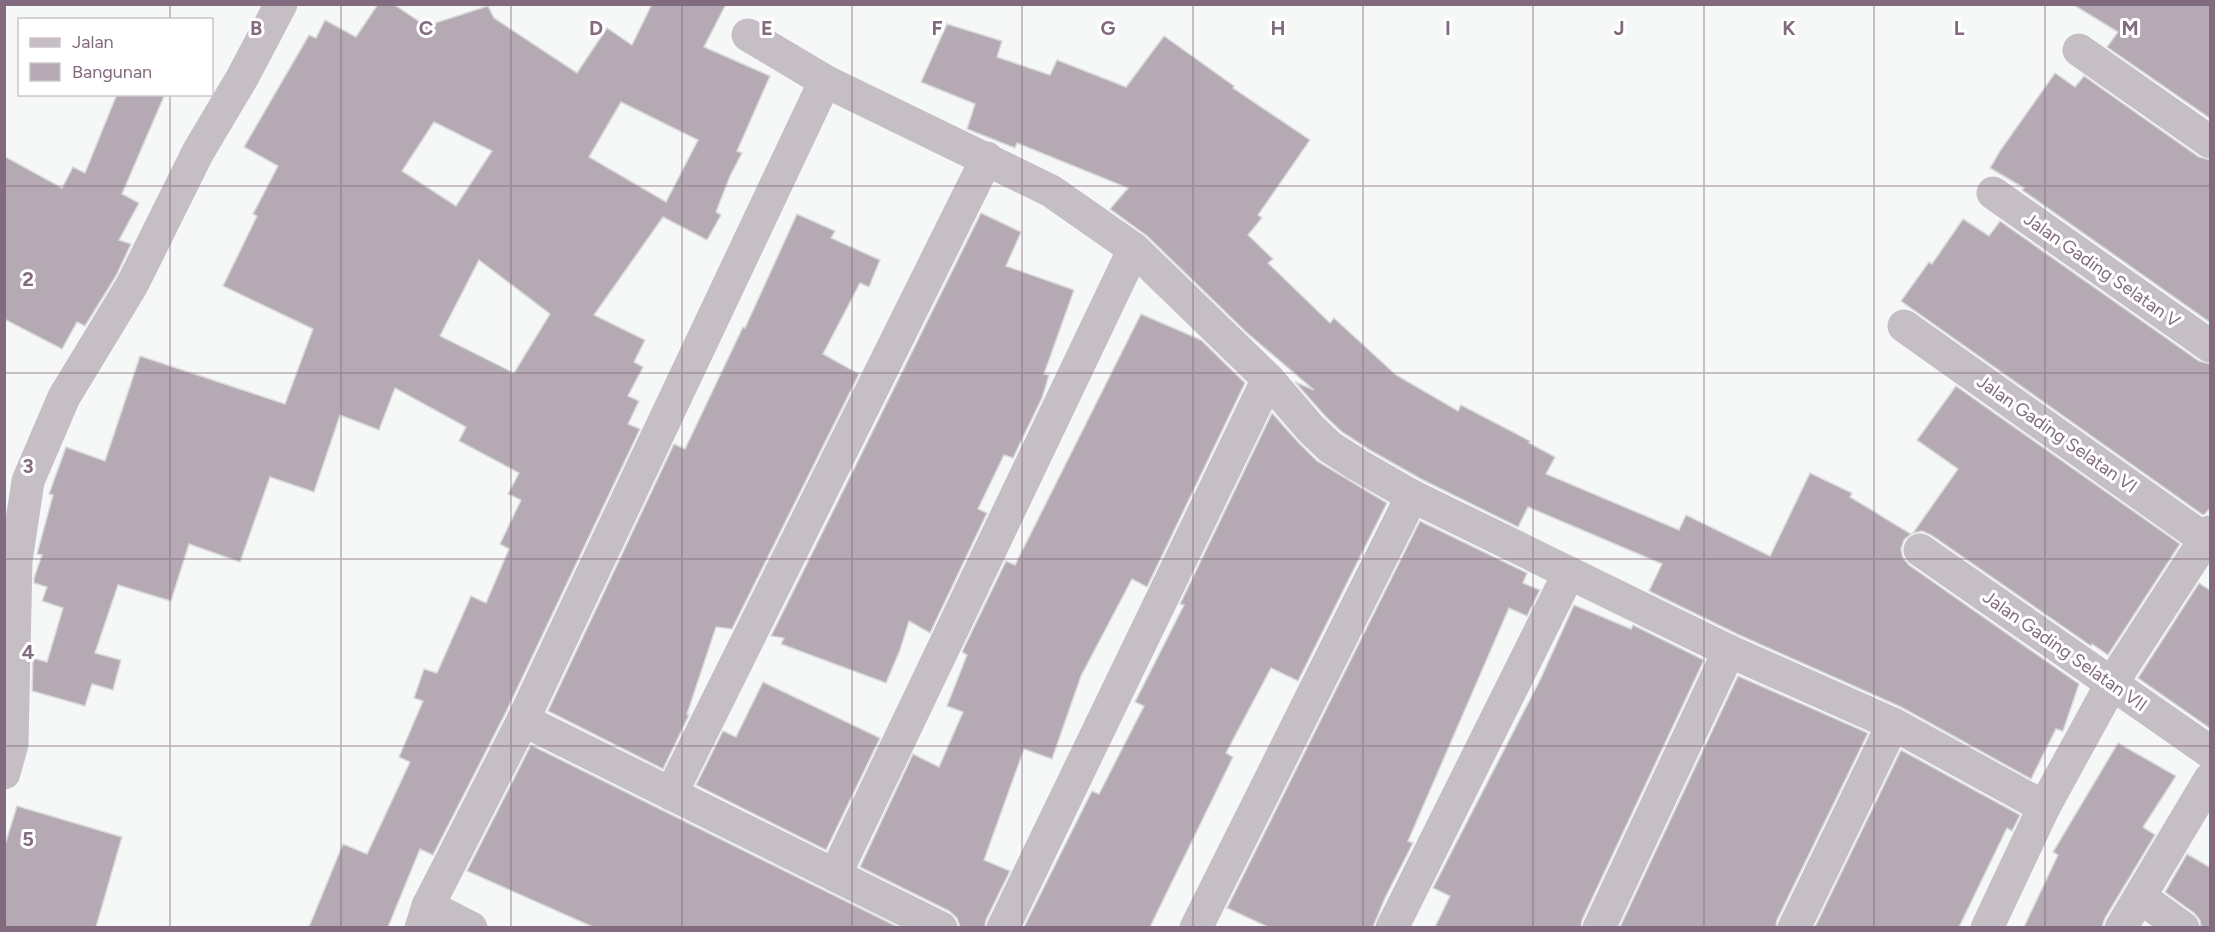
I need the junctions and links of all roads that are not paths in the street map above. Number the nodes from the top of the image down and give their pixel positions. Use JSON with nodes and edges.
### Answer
{"nodes":[{"id":1,"x":280,"y":4,"type":"edge"},
{"id":2,"x":748,"y":35,"type":"dead end"},
{"id":3,"x":2079,"y":50,"type":"dead end"},
{"id":4,"x":825,"y":81,"type":"junction"},
{"id":5,"x":2211,"y":142,"type":"edge"},
{"id":6,"x":987,"y":158,"type":"junction"},
{"id":7,"x":1993,"y":194,"type":"dead end"},
{"id":8,"x":1134,"y":249,"type":"junction"},
{"id":9,"x":1904,"y":326,"type":"dead end"},
{"id":10,"x":2211,"y":346,"type":"edge"},
{"id":11,"x":1268,"y":379,"type":"junction"},
{"id":12,"x":1412,"y":496,"type":"junction"},
{"id":13,"x":2209,"y":538,"type":"edge"},
{"id":14,"x":1920,"y":550,"type":"dead end"},
{"id":15,"x":1569,"y":573,"type":"junction"},
{"id":16,"x":1729,"y":651,"type":"junction"},
{"id":17,"x":2112,"y":683,"type":"junction"},
{"id":18,"x":523,"y":720,"type":"junction"},
{"id":19,"x":1893,"y":724,"type":"junction"},
{"id":20,"x":2211,"y":752,"type":"edge"},
{"id":21,"x":4,"y":773,"type":"edge"},
{"id":22,"x":2211,"y":779,"type":"edge"},
{"id":23,"x":671,"y":794,"type":"junction"},
{"id":24,"x":2044,"y":807,"type":"junction"},
{"id":25,"x":835,"y":875,"type":"junction"},
{"id":26,"x":2140,"y":897,"type":"junction"},
{"id":27,"x":424,"y":917,"type":"edge"},
{"id":28,"x":471,"y":927,"type":"edge"},
{"id":29,"x":941,"y":927,"type":"edge"},
{"id":30,"x":1003,"y":927,"type":"edge"},
{"id":31,"x":1196,"y":927,"type":"edge"},
{"id":32,"x":1392,"y":927,"type":"edge"},
{"id":33,"x":1599,"y":927,"type":"edge"},
{"id":34,"x":1794,"y":927,"type":"edge"},
{"id":35,"x":1987,"y":927,"type":"edge"},
{"id":36,"x":2121,"y":927,"type":"edge"},
{"id":37,"x":2183,"y":927,"type":"edge"}],
"edges":[{"from":1,"to":21,"type":"street"},
{"from":2,"to":4,"type":"street"},
{"from":3,"to":5,"type":"street"},
{"from":4,"to":6,"type":"street"},
{"from":4,"to":18,"type":"street"},
{"from":6,"to":8,"type":"street"},
{"from":6,"to":23,"type":"street"},
{"from":7,"to":10,"type":"street","name":"Jalan Gading Selatan V"},
{"from":8,"to":11,"type":"street"},
{"from":8,"to":25,"type":"street"},
{"from":9,"to":13,"type":"street","name":"Jalan Gading Selatan VI"},
{"from":11,"to":12,"type":"street"},
{"from":11,"to":30,"type":"street"},
{"from":12,"to":15,"type":"street"},
{"from":12,"to":31,"type":"street"},
{"from":13,"to":17,"type":"street"},
{"from":14,"to":17,"type":"street","name":"Jalan Gading Selatan VII"},
{"from":15,"to":16,"type":"street"},
{"from":15,"to":32,"type":"street"},
{"from":16,"to":19,"type":"street"},
{"from":16,"to":33,"type":"street"},
{"from":17,"to":20,"type":"street","name":"Jalan Gading Selatan VII"},
{"from":17,"to":24,"type":"street"},
{"from":18,"to":23,"type":"street"},
{"from":18,"to":27,"type":"street"},
{"from":19,"to":24,"type":"street"},
{"from":19,"to":34,"type":"street"},
{"from":22,"to":26,"type":"street"},
{"from":23,"to":25,"type":"street"},
{"from":24,"to":35,"type":"street"},
{"from":25,"to":29,"type":"street"},
{"from":26,"to":36,"type":"street"},
{"from":26,"to":37,"type":"street"},
{"from":27,"to":28,"type":"street"}]}
